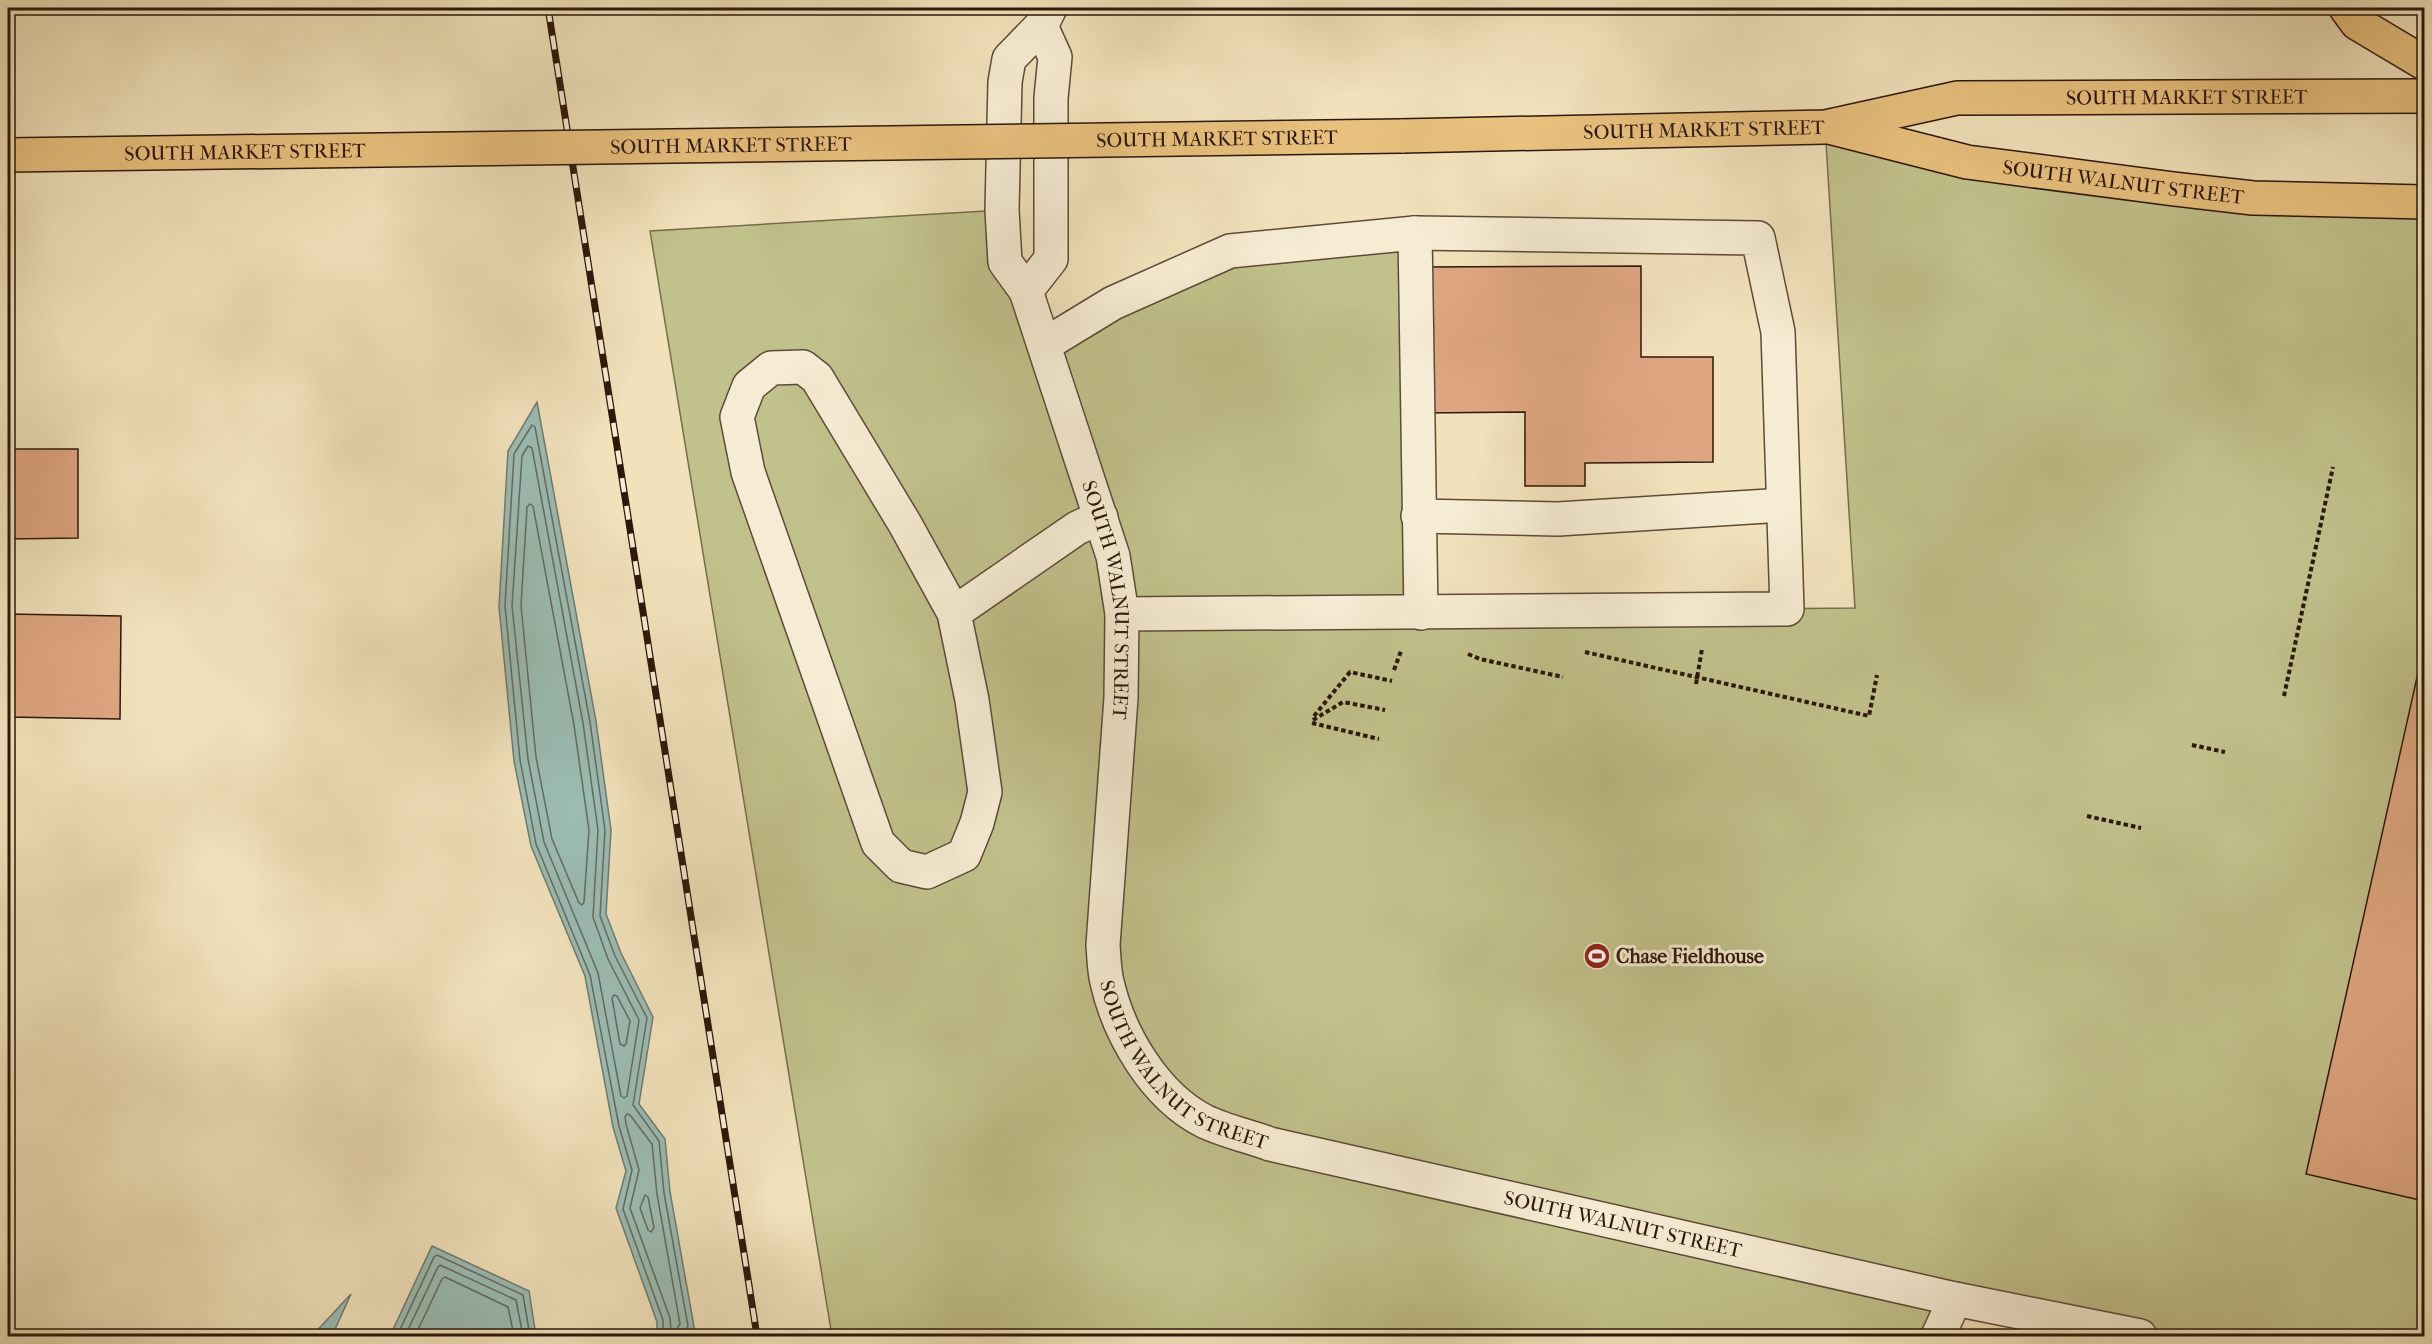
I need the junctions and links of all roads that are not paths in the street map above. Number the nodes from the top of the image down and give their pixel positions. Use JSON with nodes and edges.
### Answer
{"nodes":[{"id":1,"x":2346,"y":8,"type":"edge"},
{"id":2,"x":1046,"y":17,"type":"edge"},
{"id":3,"x":2424,"y":63,"type":"edge"},
{"id":4,"x":2424,"y":96,"type":"edge"},
{"id":5,"x":1825,"y":127,"type":"junction"},
{"id":6,"x":8,"y":155,"type":"edge"},
{"id":7,"x":2424,"y":202,"type":"edge"},
{"id":8,"x":1415,"y":232,"type":"junction"},
{"id":9,"x":1026,"y":291,"type":"junction"},
{"id":10,"x":1044,"y":345,"type":"junction"},
{"id":11,"x":1783,"y":506,"type":"junction"},
{"id":12,"x":1419,"y":516,"type":"junction"},
{"id":13,"x":1101,"y":517,"type":"junction"},
{"id":14,"x":954,"y":613,"type":"junction"},
{"id":15,"x":1421,"y":613,"type":"junction"},
{"id":16,"x":1122,"y":614,"type":"junction"},
{"id":17,"x":1955,"y":1299,"type":"junction"},
{"id":18,"x":1938,"y":1336,"type":"edge"},
{"id":19,"x":2140,"y":1336,"type":"edge"}],
"edges":[{"from":1,"to":3,"type":"main road"},
{"from":2,"to":9,"type":"street","name":"SOUTH WALNUT STREET"},
{"from":2,"to":9,"type":"street","name":"SOUTH WALNUT STREET"},
{"from":4,"to":5,"type":"main road","name":"SOUTH MARKET STREET"},
{"from":5,"to":6,"type":"main road","name":"SOUTH MARKET STREET","bridge":true},
{"from":5,"to":7,"type":"main road","name":"SOUTH WALNUT STREET"},
{"from":8,"to":10,"type":"street"},
{"from":8,"to":11,"type":"street"},
{"from":8,"to":12,"type":"street"},
{"from":9,"to":10,"type":"street","name":"SOUTH WALNUT STREET"},
{"from":10,"to":13,"type":"street","name":"SOUTH WALNUT STREET"},
{"from":11,"to":12,"type":"street"},
{"from":11,"to":15,"type":"street"},
{"from":12,"to":15,"type":"street"},
{"from":13,"to":14,"type":"street"},
{"from":13,"to":16,"type":"street","name":"SOUTH WALNUT STREET"},
{"from":14,"to":14,"type":"street"},
{"from":15,"to":16,"type":"street"},
{"from":16,"to":17,"type":"street","name":"SOUTH WALNUT STREET"},
{"from":17,"to":18,"type":"street"},
{"from":17,"to":19,"type":"street","name":"SOUTH WALNUT STREET"}]}
